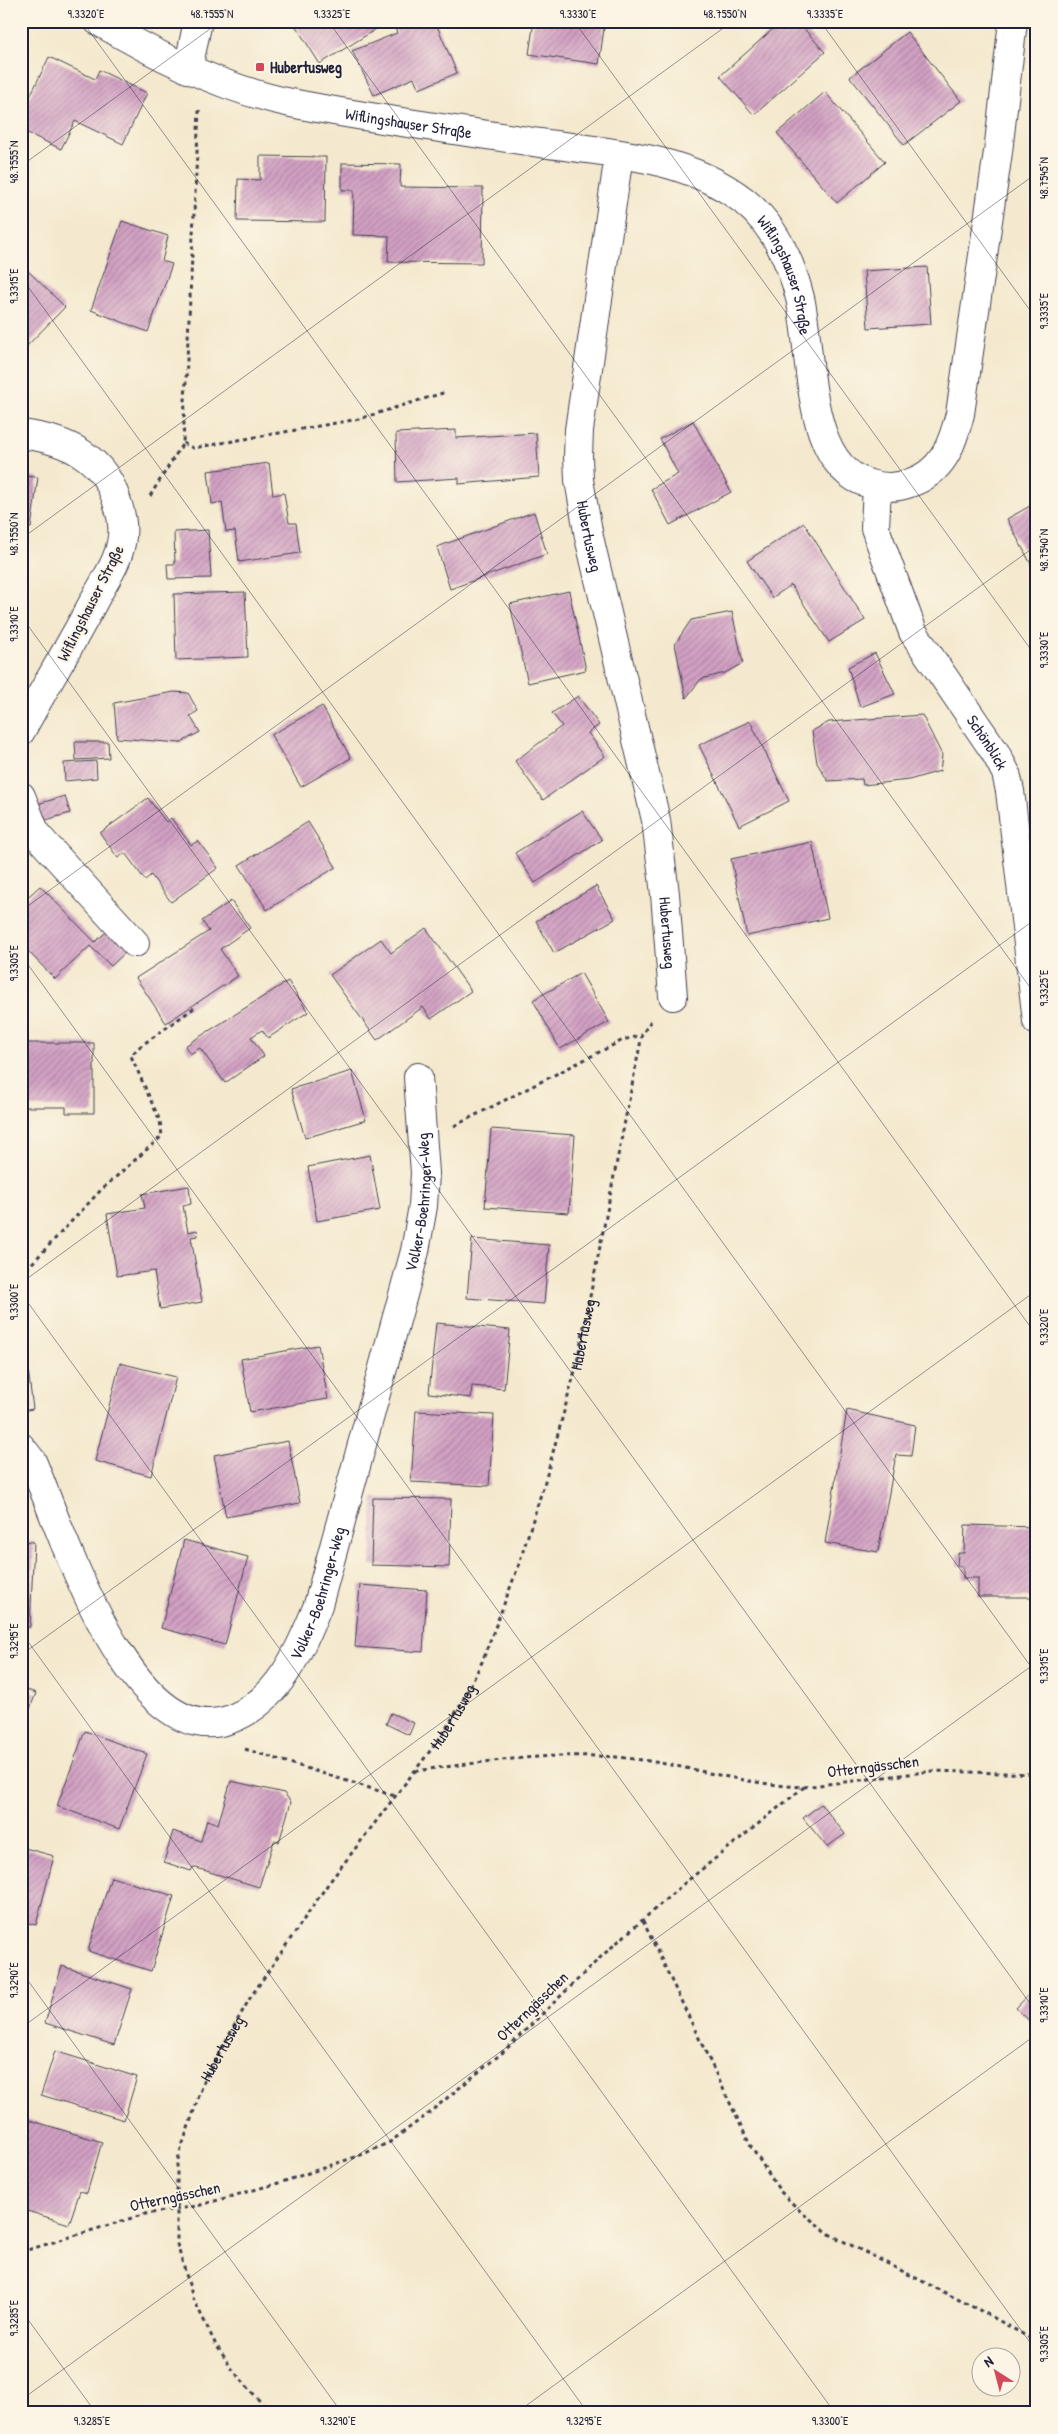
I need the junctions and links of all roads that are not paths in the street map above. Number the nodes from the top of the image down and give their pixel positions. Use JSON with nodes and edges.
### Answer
{"nodes":[{"id":1,"x":98,"y":21,"type":"edge"},
{"id":2,"x":198,"y":21,"type":"edge"},
{"id":3,"x":1013,"y":21,"type":"edge"},
{"id":4,"x":195,"y":71,"type":"junction"},
{"id":5,"x":619,"y":155,"type":"junction"},
{"id":6,"x":21,"y":434,"type":"edge"},
{"id":7,"x":877,"y":486,"type":"junction"},
{"id":8,"x":21,"y":731,"type":"edge"},
{"id":9,"x":21,"y":796,"type":"edge"},
{"id":10,"x":135,"y":943,"type":"dead end"},
{"id":11,"x":673,"y":996,"type":"road end"},
{"id":12,"x":1037,"y":1021,"type":"edge"},
{"id":13,"x":418,"y":1077,"type":"dead end"},
{"id":14,"x":21,"y":1447,"type":"edge"}],
"edges":[{"from":1,"to":4,"type":"street","name":"Wiflingshauser Straße"},
{"from":2,"to":4,"type":"street"},
{"from":3,"to":7,"type":"street","name":"Wiflingshauser Straße"},
{"from":4,"to":5,"type":"street","name":"Wiflingshauser Straße"},
{"from":5,"to":7,"type":"street","name":"Wiflingshauser Straße"},
{"from":5,"to":11,"type":"street","name":"Hubertusweg"},
{"from":6,"to":8,"type":"street","name":"Wiflingshauser Straße"},
{"from":7,"to":12,"type":"street","name":"Schönblick"},
{"from":9,"to":10,"type":"street"},
{"from":13,"to":14,"type":"street","name":"Volker-Boehringer-Weg"}]}
